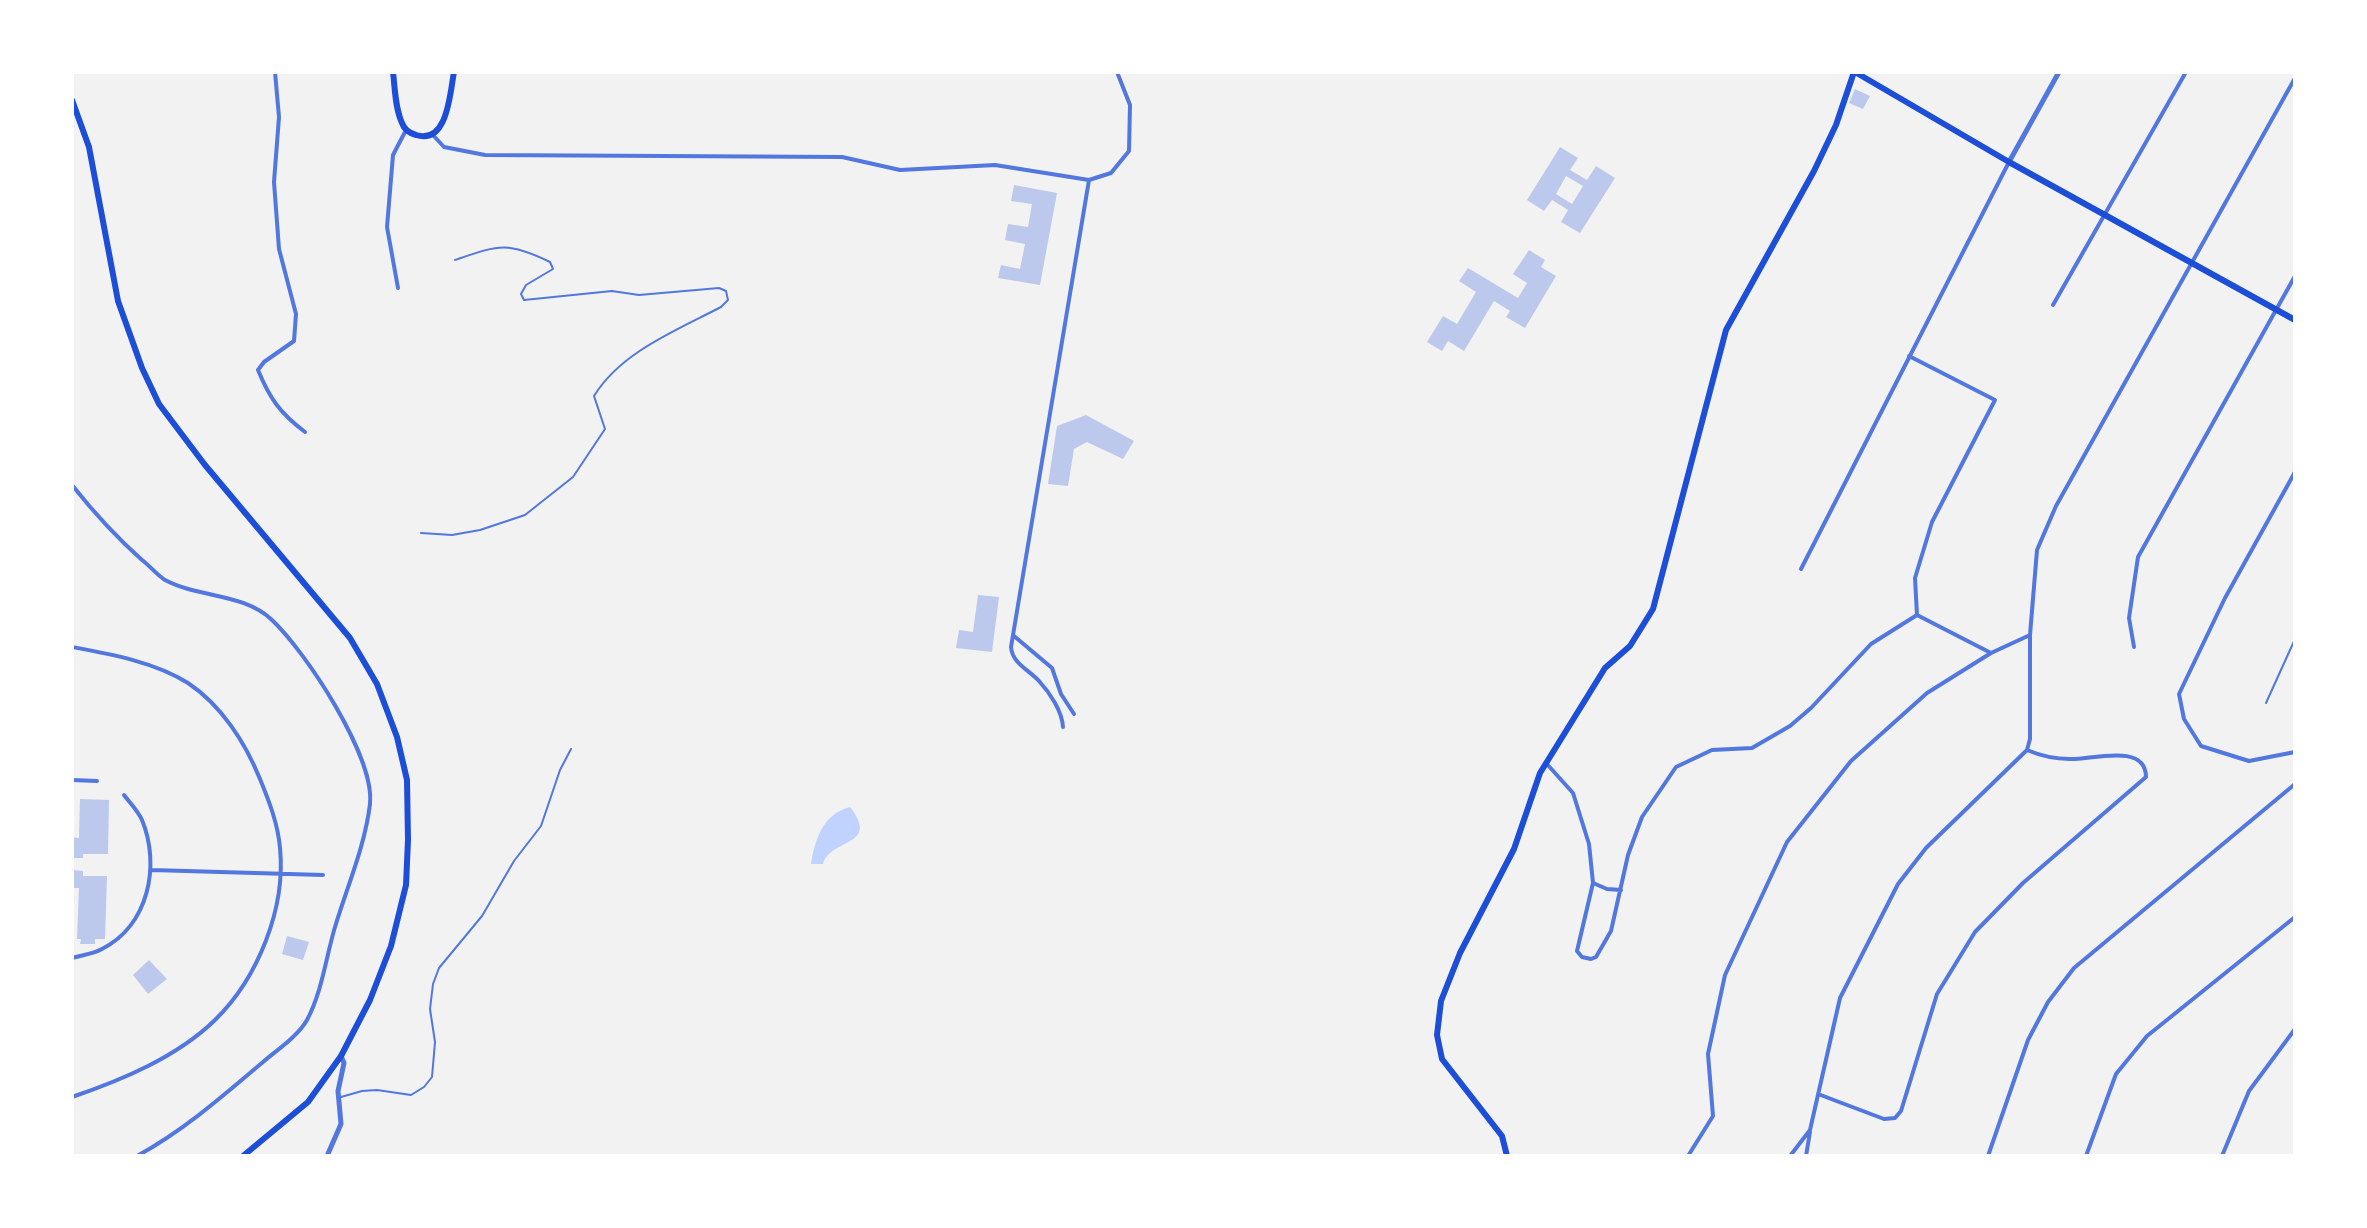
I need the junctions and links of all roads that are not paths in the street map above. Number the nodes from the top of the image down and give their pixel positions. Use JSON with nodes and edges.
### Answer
{"nodes":[{"id":1,"x":275,"y":72,"type":"edge"},
{"id":2,"x":393,"y":72,"type":"edge"},
{"id":3,"x":454,"y":72,"type":"edge"},
{"id":4,"x":1117,"y":72,"type":"edge"},
{"id":5,"x":1855,"y":72,"type":"edge"},
{"id":6,"x":2059,"y":72,"type":"edge"},
{"id":7,"x":2186,"y":72,"type":"edge"},
{"id":8,"x":2295,"y":78,"type":"edge"},
{"id":9,"x":72,"y":100,"type":"edge"},
{"id":10,"x":406,"y":130,"type":"junction"},
{"id":11,"x":432,"y":134,"type":"junction"},
{"id":12,"x":2009,"y":162,"type":"junction"},
{"id":13,"x":1089,"y":180,"type":"junction"},
{"id":14,"x":2104,"y":215,"type":"junction"},
{"id":15,"x":455,"y":260,"type":"dead end"},
{"id":16,"x":2190,"y":263,"type":"junction"},
{"id":17,"x":2295,"y":276,"type":"edge"},
{"id":18,"x":398,"y":288,"type":"dead end"},
{"id":19,"x":2053,"y":305,"type":"dead end"},
{"id":20,"x":2276,"y":310,"type":"junction"},
{"id":21,"x":2295,"y":320,"type":"edge"},
{"id":22,"x":1909,"y":356,"type":"junction"},
{"id":23,"x":305,"y":432,"type":"dead end"},
{"id":24,"x":2295,"y":472,"type":"edge"},
{"id":25,"x":72,"y":485,"type":"edge"},
{"id":26,"x":421,"y":533,"type":"dead end"},
{"id":27,"x":1801,"y":569,"type":"dead end"},
{"id":28,"x":1917,"y":615,"type":"junction"},
{"id":29,"x":1012,"y":635,"type":"junction"},
{"id":30,"x":2030,"y":635,"type":"junction"},
{"id":31,"x":2295,"y":639,"type":"edge"},
{"id":32,"x":72,"y":647,"type":"edge"},
{"id":33,"x":2134,"y":647,"type":"dead end"},
{"id":34,"x":1991,"y":653,"type":"junction"},
{"id":35,"x":2266,"y":703,"type":"dead end"},
{"id":36,"x":1074,"y":714,"type":"dead end"},
{"id":37,"x":1063,"y":727,"type":"dead end"},
{"id":38,"x":571,"y":749,"type":"dead end"},
{"id":39,"x":2027,"y":750,"type":"junction"},
{"id":40,"x":2295,"y":752,"type":"edge"},
{"id":41,"x":1546,"y":763,"type":"junction"},
{"id":42,"x":72,"y":780,"type":"edge"},
{"id":43,"x":97,"y":781,"type":"dead end"},
{"id":44,"x":2295,"y":784,"type":"edge"},
{"id":45,"x":124,"y":795,"type":"dead end"},
{"id":46,"x":152,"y":870,"type":"junction"},
{"id":47,"x":280,"y":874,"type":"junction"},
{"id":48,"x":323,"y":875,"type":"dead end"},
{"id":49,"x":1593,"y":883,"type":"junction"},
{"id":50,"x":1621,"y":890,"type":"junction"},
{"id":51,"x":2295,"y":917,"type":"edge"},
{"id":52,"x":72,"y":958,"type":"edge"},
{"id":53,"x":2295,"y":1029,"type":"edge"},
{"id":54,"x":341,"y":1056,"type":"junction"},
{"id":55,"x":339,"y":1094,"type":"junction"},
{"id":56,"x":1818,"y":1094,"type":"junction"},
{"id":57,"x":72,"y":1097,"type":"edge"},
{"id":58,"x":1810,"y":1130,"type":"junction"},
{"id":59,"x":137,"y":1156,"type":"edge"},
{"id":60,"x":243,"y":1156,"type":"edge"},
{"id":61,"x":327,"y":1156,"type":"edge"},
{"id":62,"x":1507,"y":1156,"type":"edge"},
{"id":63,"x":1688,"y":1156,"type":"edge"},
{"id":64,"x":1790,"y":1156,"type":"edge"},
{"id":65,"x":1806,"y":1156,"type":"edge"},
{"id":66,"x":1988,"y":1156,"type":"edge"},
{"id":67,"x":2086,"y":1156,"type":"edge"},
{"id":68,"x":2222,"y":1156,"type":"edge"}],
"edges":[{"from":1,"to":23,"type":"street"},
{"from":2,"to":10,"type":"main road"},
{"from":3,"to":11,"type":"main road"},
{"from":4,"to":13,"type":"street"},
{"from":5,"to":12,"type":"main road"},
{"from":5,"to":41,"type":"main road"},
{"from":6,"to":12,"type":"street"},
{"from":7,"to":14,"type":"street"},
{"from":8,"to":16,"type":"street"},
{"from":9,"to":54,"type":"main road"},
{"from":10,"to":11,"type":"main road"},
{"from":10,"to":18,"type":"street"},
{"from":11,"to":13,"type":"street"},
{"from":12,"to":14,"type":"main road"},
{"from":12,"to":22,"type":"street"},
{"from":13,"to":29,"type":"street"},
{"from":14,"to":16,"type":"main road"},
{"from":14,"to":19,"type":"street"},
{"from":15,"to":26,"type":"lane"},
{"from":16,"to":20,"type":"main road"},
{"from":16,"to":30,"type":"street"},
{"from":17,"to":20,"type":"street"},
{"from":20,"to":21,"type":"main road"},
{"from":20,"to":33,"type":"street"},
{"from":22,"to":27,"type":"street"},
{"from":22,"to":28,"type":"street"},
{"from":24,"to":40,"type":"street"},
{"from":25,"to":59,"type":"street"},
{"from":28,"to":34,"type":"street"},
{"from":28,"to":50,"type":"street"},
{"from":29,"to":36,"type":"street"},
{"from":29,"to":37,"type":"street"},
{"from":30,"to":34,"type":"street"},
{"from":30,"to":39,"type":"street"},
{"from":31,"to":35,"type":"lane"},
{"from":32,"to":47,"type":"street"},
{"from":34,"to":63,"type":"street"},
{"from":38,"to":55,"type":"lane"},
{"from":39,"to":56,"type":"street"},
{"from":39,"to":56,"type":"street"},
{"from":41,"to":49,"type":"street"},
{"from":41,"to":62,"type":"main road"},
{"from":42,"to":43,"type":"street"},
{"from":44,"to":66,"type":"street"},
{"from":45,"to":46,"type":"street"},
{"from":46,"to":47,"type":"street"},
{"from":46,"to":52,"type":"street"},
{"from":47,"to":48,"type":"street"},
{"from":47,"to":57,"type":"street"},
{"from":49,"to":50,"type":"street"},
{"from":49,"to":50,"type":"street"},
{"from":51,"to":67,"type":"street"},
{"from":53,"to":68,"type":"street"},
{"from":54,"to":55,"type":"street"},
{"from":54,"to":60,"type":"main road"},
{"from":55,"to":61,"type":"street"},
{"from":56,"to":58,"type":"street"},
{"from":58,"to":64,"type":"street"},
{"from":58,"to":65,"type":"street"}]}
